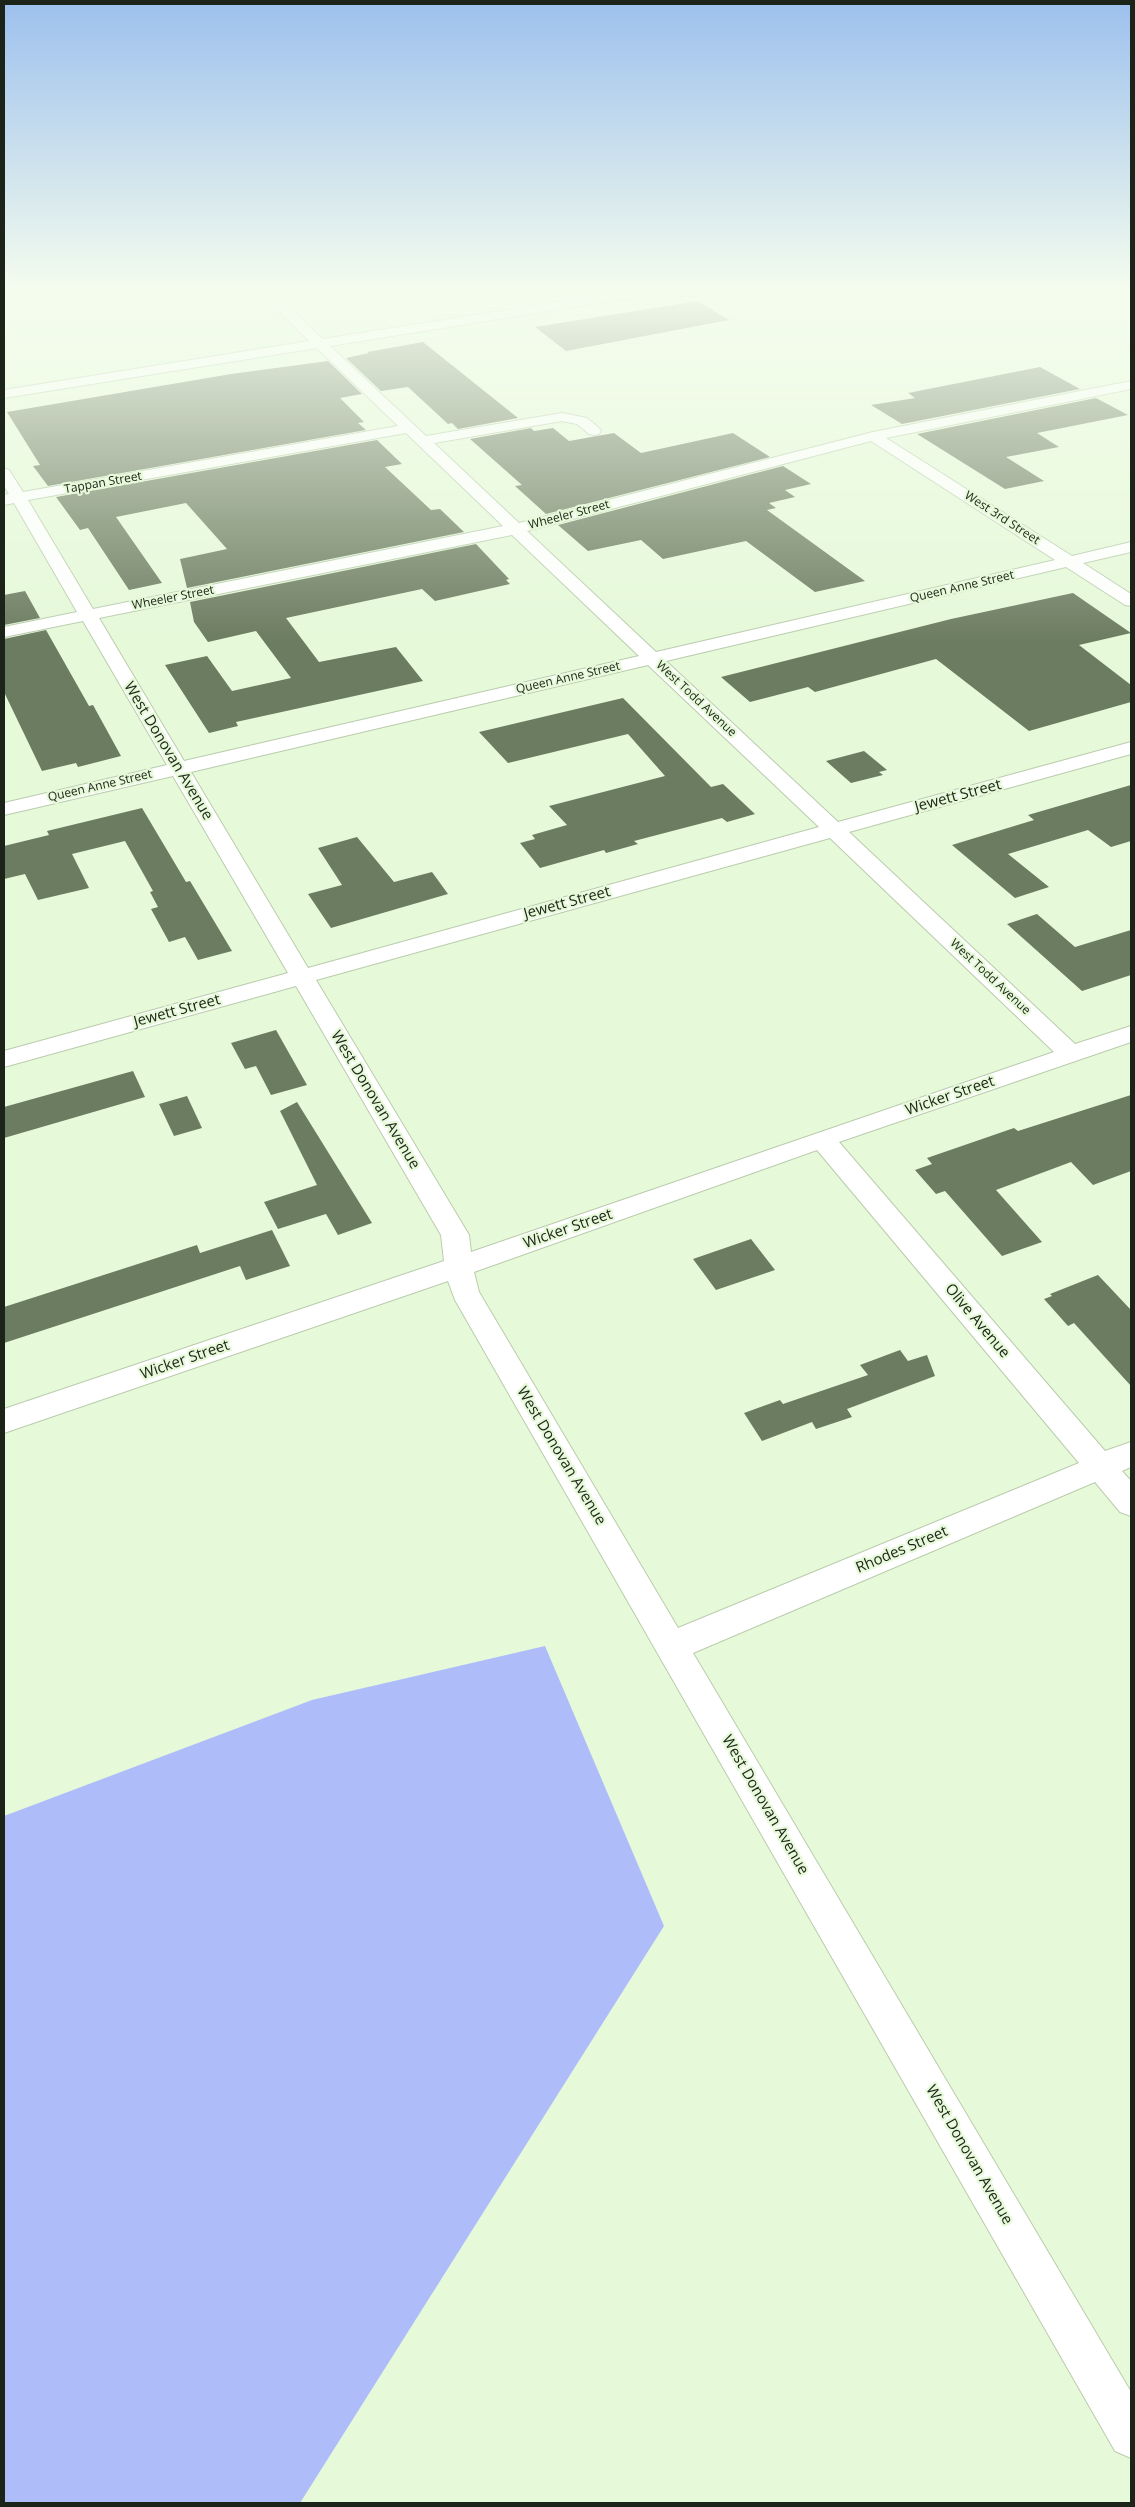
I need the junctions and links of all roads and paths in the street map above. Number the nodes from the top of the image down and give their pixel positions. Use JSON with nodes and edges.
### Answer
{"nodes":[{"id":1,"x":388,"y":408,"type":"edge"},
{"id":2,"x":1015,"y":408,"type":"edge"},
{"id":3,"x":594,"y":431,"type":"dead end"},
{"id":4,"x":416,"y":434,"type":"junction"},
{"id":5,"x":873,"y":436,"type":"junction"},
{"id":6,"x":4,"y":473,"type":"edge"},
{"id":7,"x":11,"y":499,"type":"edge"},
{"id":8,"x":516,"y":529,"type":"junction"},
{"id":9,"x":1131,"y":547,"type":"edge"},
{"id":10,"x":1070,"y":562,"type":"junction"},
{"id":11,"x":1131,"y":601,"type":"edge"},
{"id":12,"x":88,"y":615,"type":"junction"},
{"id":13,"x":4,"y":632,"type":"edge"},
{"id":14,"x":652,"y":658,"type":"junction"},
{"id":15,"x":1131,"y":748,"type":"edge"},
{"id":16,"x":178,"y":768,"type":"junction"},
{"id":17,"x":4,"y":809,"type":"edge"},
{"id":18,"x":834,"y":830,"type":"junction"},
{"id":19,"x":302,"y":977,"type":"junction"},
{"id":20,"x":1131,"y":1034,"type":"edge"},
{"id":21,"x":1072,"y":1055,"type":"junction"},
{"id":22,"x":4,"y":1059,"type":"edge"},
{"id":23,"x":822,"y":1139,"type":"junction"},
{"id":24,"x":459,"y":1268,"type":"junction"},
{"id":25,"x":4,"y":1421,"type":"edge"},
{"id":26,"x":1131,"y":1454,"type":"edge"},
{"id":27,"x":1101,"y":1467,"type":"junction"},
{"id":28,"x":1131,"y":1503,"type":"edge"},
{"id":29,"x":673,"y":1646,"type":"junction"},
{"id":30,"x":1131,"y":2435,"type":"edge"}],
"edges":[{"from":1,"to":4,"type":"street","name":"West Todd Avenue"},
{"from":2,"to":5,"type":"street","name":"Wheeler Street"},
{"from":3,"to":4,"type":"street","name":"Tappan Street"},
{"from":4,"to":7,"type":"street","name":"Tappan Street"},
{"from":4,"to":8,"type":"street","name":"West Todd Avenue"},
{"from":5,"to":8,"type":"street","name":"Wheeler Street"},
{"from":5,"to":10,"type":"street","name":"West 3rd Street"},
{"from":6,"to":7,"type":"street","name":"West Donovan Avenue"},
{"from":7,"to":12,"type":"street","name":"West Donovan Avenue"},
{"from":8,"to":12,"type":"street","name":"Wheeler Street"},
{"from":8,"to":14,"type":"street","name":"West Todd Avenue"},
{"from":9,"to":10,"type":"street","name":"Queen Anne Street"},
{"from":10,"to":11,"type":"street","name":"West 3rd Street"},
{"from":10,"to":14,"type":"street","name":"Queen Anne Street"},
{"from":12,"to":13,"type":"street","name":"Wheeler Street"},
{"from":12,"to":16,"type":"street","name":"West Donovan Avenue"},
{"from":14,"to":16,"type":"street","name":"Queen Anne Street"},
{"from":14,"to":18,"type":"street","name":"West Todd Avenue"},
{"from":15,"to":18,"type":"street","name":"Jewett Street"},
{"from":16,"to":17,"type":"street","name":"Queen Anne Street"},
{"from":16,"to":19,"type":"street","name":"West Donovan Avenue"},
{"from":18,"to":19,"type":"street","name":"Jewett Street"},
{"from":18,"to":21,"type":"street","name":"West Todd Avenue"},
{"from":19,"to":22,"type":"street","name":"Jewett Street"},
{"from":19,"to":24,"type":"street","name":"West Donovan Avenue"},
{"from":20,"to":21,"type":"street","name":"Wicker Street"},
{"from":21,"to":23,"type":"street","name":"Wicker Street"},
{"from":23,"to":24,"type":"street","name":"Wicker Street"},
{"from":23,"to":27,"type":"street","name":"Olive Avenue"},
{"from":24,"to":25,"type":"street","name":"Wicker Street"},
{"from":24,"to":29,"type":"street","name":"West Donovan Avenue"},
{"from":26,"to":27,"type":"street","name":"Rhodes Street"},
{"from":27,"to":28,"type":"street","name":"Olive Avenue"},
{"from":27,"to":29,"type":"street","name":"Rhodes Street"},
{"from":29,"to":30,"type":"street","name":"West Donovan Avenue"}]}
